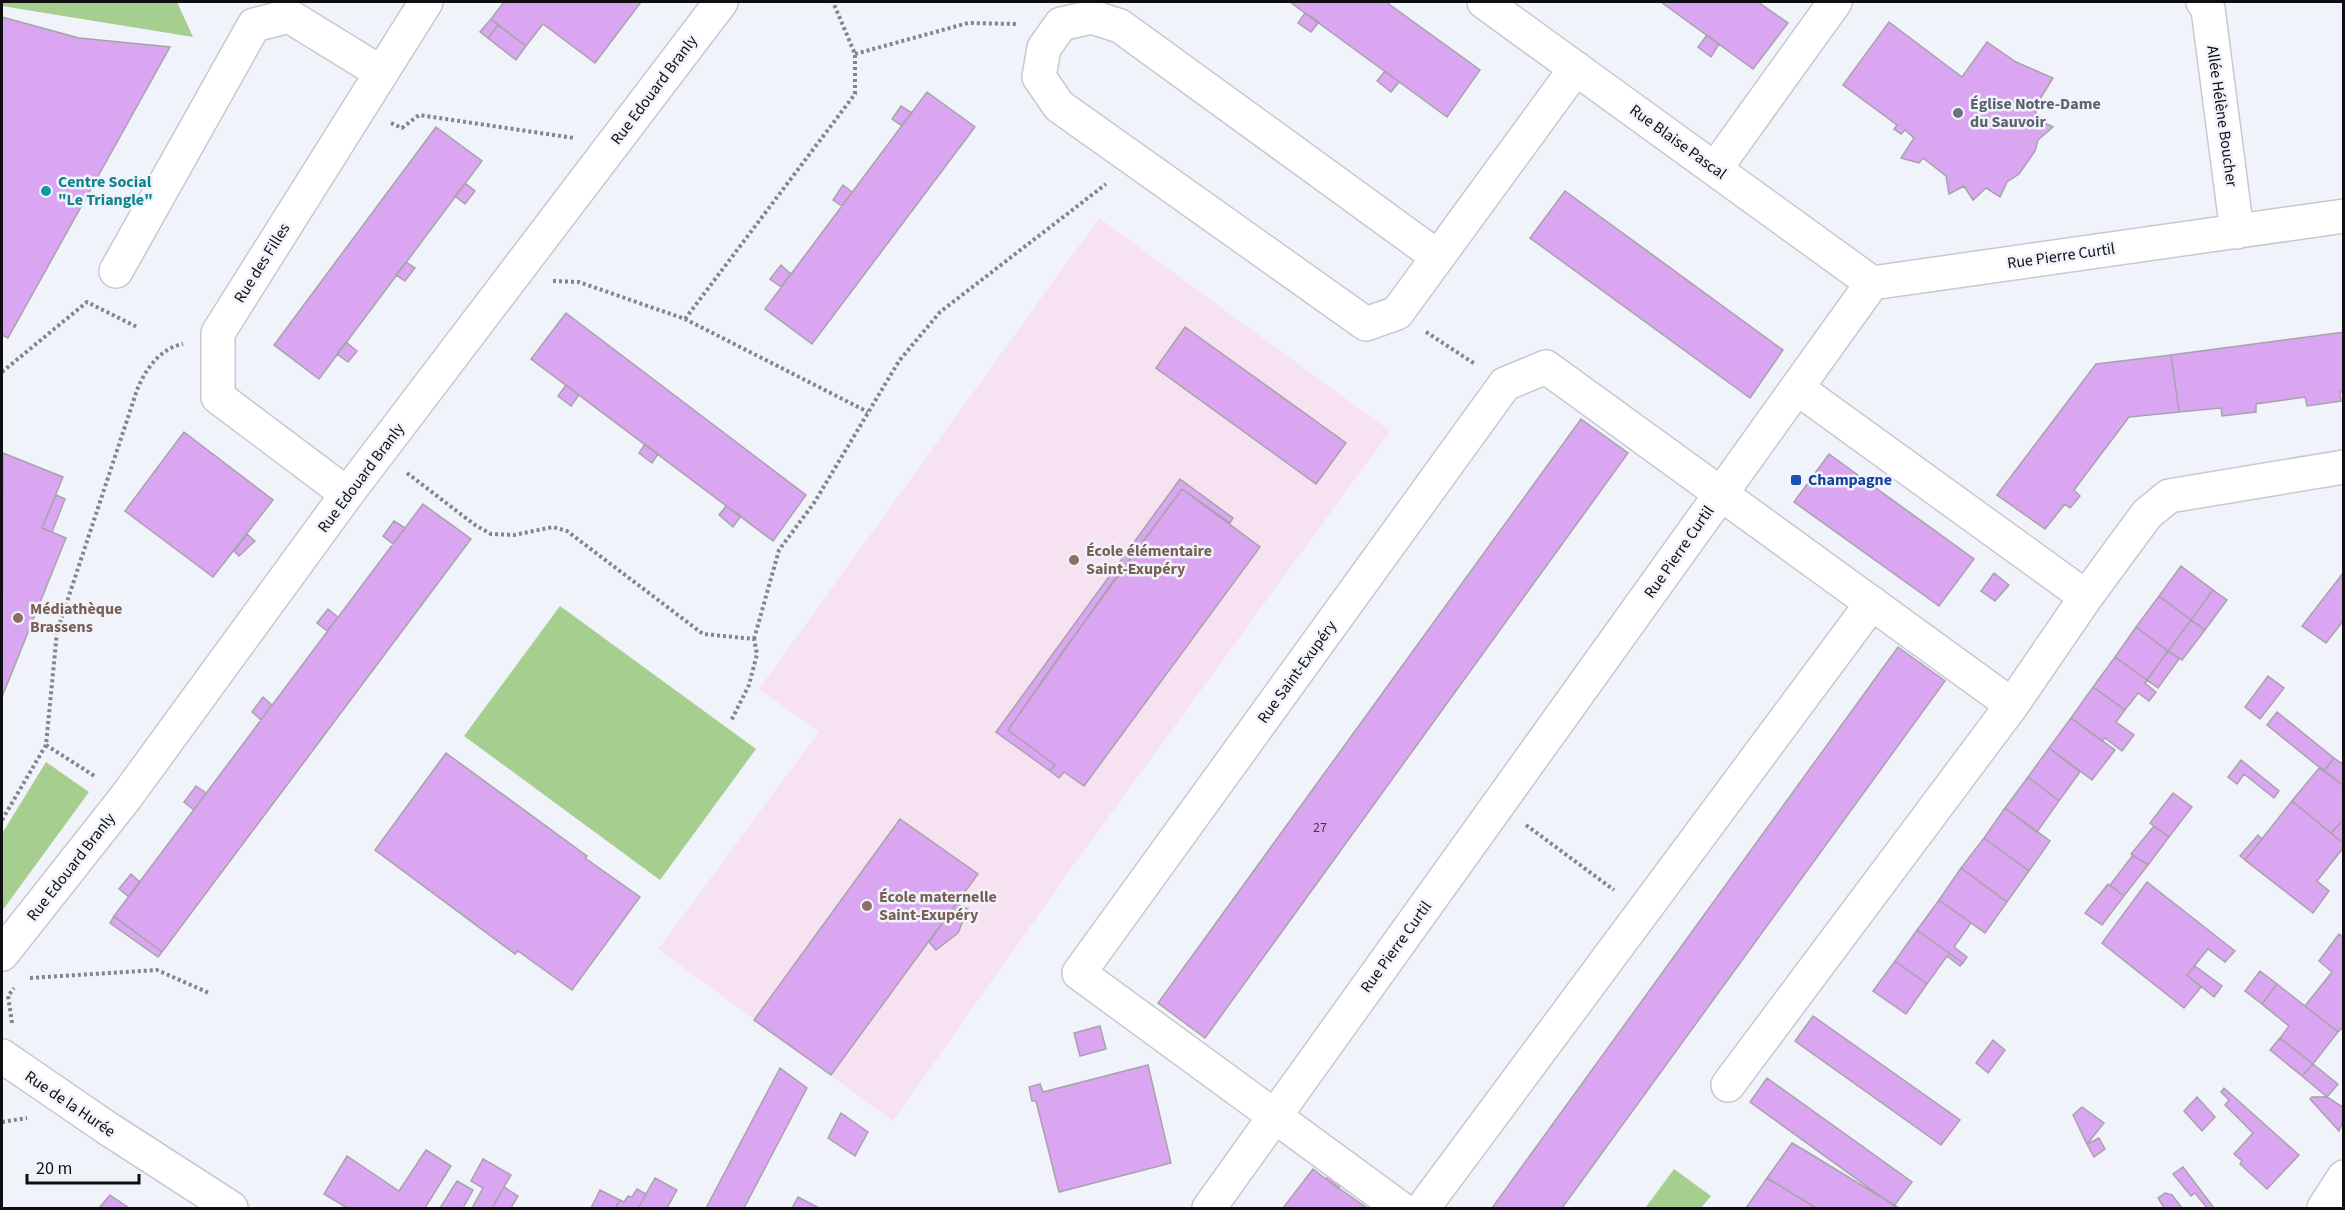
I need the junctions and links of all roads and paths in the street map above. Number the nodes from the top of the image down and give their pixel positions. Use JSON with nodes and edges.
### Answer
{"nodes":[{"id":1,"x":426,"y":2,"type":"edge"},
{"id":2,"x":721,"y":2,"type":"edge"},
{"id":3,"x":833,"y":2,"type":"edge"},
{"id":4,"x":1484,"y":2,"type":"edge"},
{"id":5,"x":1835,"y":2,"type":"edge"},
{"id":6,"x":2204,"y":2,"type":"edge"},
{"id":7,"x":1060,"y":24,"type":"junction"},
{"id":8,"x":855,"y":54,"type":"junction"},
{"id":9,"x":1576,"y":68,"type":"junction"},
{"id":10,"x":380,"y":72,"type":"junction"},
{"id":11,"x":358,"y":108,"type":"junction"},
{"id":12,"x":613,"y":144,"type":"junction"},
{"id":13,"x":1136,"y":160,"type":"junction"},
{"id":14,"x":1715,"y":169,"type":"junction"},
{"id":15,"x":2343,"y":216,"type":"edge"},
{"id":16,"x":2237,"y":232,"type":"junction"},
{"id":17,"x":1438,"y":257,"type":"junction"},
{"id":18,"x":116,"y":271,"type":"dead end"},
{"id":19,"x":510,"y":280,"type":"junction"},
{"id":20,"x":1872,"y":283,"type":"junction"},
{"id":21,"x":1397,"y":313,"type":"junction"},
{"id":22,"x":685,"y":319,"type":"junction"},
{"id":23,"x":137,"y":327,"type":"dead end"},
{"id":24,"x":2,"y":372,"type":"edge"},
{"id":25,"x":218,"y":374,"type":"junction"},
{"id":26,"x":1505,"y":384,"type":"junction"},
{"id":27,"x":1797,"y":387,"type":"junction"},
{"id":28,"x":868,"y":412,"type":"junction"},
{"id":29,"x":381,"y":453,"type":"junction"},
{"id":30,"x":2343,"y":467,"type":"edge"},
{"id":31,"x":1721,"y":492,"type":"junction"},
{"id":32,"x":347,"y":494,"type":"junction"},
{"id":33,"x":2086,"y":597,"type":"junction"},
{"id":34,"x":1872,"y":603,"type":"junction"},
{"id":35,"x":754,"y":639,"type":"junction"},
{"id":36,"x":2012,"y":705,"type":"junction"},
{"id":37,"x":731,"y":721,"type":"dead end"},
{"id":38,"x":46,"y":745,"type":"junction"},
{"id":39,"x":126,"y":797,"type":"junction"},
{"id":40,"x":1499,"y":805,"type":"junction"},
{"id":41,"x":2,"y":820,"type":"edge"},
{"id":42,"x":1644,"y":911,"type":"junction"},
{"id":43,"x":11,"y":966,"type":"edge"},
{"id":44,"x":209,"y":993,"type":"dead end"},
{"id":45,"x":2,"y":1056,"type":"edge"},
{"id":46,"x":1728,"y":1084,"type":"dead end"},
{"id":47,"x":1276,"y":1116,"type":"junction"},
{"id":48,"x":2343,"y":1177,"type":"edge"},
{"id":49,"x":1216,"y":1206,"type":"edge"},
{"id":50,"x":231,"y":1209,"type":"edge"},
{"id":51,"x":1400,"y":1209,"type":"edge"},
{"id":52,"x":1422,"y":1209,"type":"edge"},
{"id":53,"x":2324,"y":1209,"type":"edge"}],
"edges":[{"from":1,"to":10,"type":"street","name":"Rue des Filles"},
{"from":2,"to":12,"type":"street","name":"Rue Edouard Branly"},
{"from":3,"to":8,"type":"path"},
{"from":4,"to":9,"type":"street","name":"Rue Blaise Pascal"},
{"from":5,"to":14,"type":"street"},
{"from":6,"to":16,"type":"street","name":"Allée Hélène Boucher"},
{"from":7,"to":8,"type":"path"},
{"from":7,"to":13,"type":"street"},
{"from":7,"to":17,"type":"street"},
{"from":8,"to":22,"type":"path"},
{"from":9,"to":14,"type":"street","name":"Rue Blaise Pascal"},
{"from":9,"to":17,"type":"street"},
{"from":10,"to":11,"type":"street","name":"Rue des Filles"},
{"from":10,"to":18,"type":"street"},
{"from":11,"to":12,"type":"path"},
{"from":11,"to":25,"type":"street","name":"Rue des Filles"},
{"from":12,"to":19,"type":"street","name":"Rue Edouard Branly"},
{"from":13,"to":21,"type":"street"},
{"from":13,"to":28,"type":"path"},
{"from":14,"to":20,"type":"street","name":"Rue Blaise Pascal"},
{"from":15,"to":16,"type":"street","name":"Rue Pierre Curtil"},
{"from":16,"to":20,"type":"street","name":"Rue Pierre Curtil"},
{"from":17,"to":21,"type":"street"},
{"from":19,"to":22,"type":"path"},
{"from":19,"to":29,"type":"street","name":"Rue Edouard Branly"},
{"from":20,"to":27,"type":"street","name":"Rue Pierre Curtil"},
{"from":21,"to":26,"type":"path"},
{"from":22,"to":28,"type":"path"},
{"from":23,"to":24,"type":"path"},
{"from":25,"to":32,"type":"street","name":"Rue des Filles"},
{"from":25,"to":38,"type":"path"},
{"from":26,"to":31,"type":"street"},
{"from":26,"to":47,"type":"street","name":"Rue Saint-Exupéry"},
{"from":27,"to":31,"type":"street","name":"Rue Pierre Curtil"},
{"from":27,"to":33,"type":"street"},
{"from":28,"to":35,"type":"path"},
{"from":29,"to":32,"type":"street","name":"Rue Edouard Branly"},
{"from":29,"to":35,"type":"path"},
{"from":30,"to":33,"type":"street"},
{"from":31,"to":34,"type":"street"},
{"from":31,"to":40,"type":"street","name":"Rue Pierre Curtil"},
{"from":32,"to":39,"type":"street","name":"Rue Edouard Branly"},
{"from":33,"to":36,"type":"street"},
{"from":34,"to":36,"type":"street"},
{"from":34,"to":42,"type":"street"},
{"from":35,"to":37,"type":"path"},
{"from":36,"to":46,"type":"street"},
{"from":38,"to":39,"type":"path"},
{"from":38,"to":41,"type":"path"},
{"from":39,"to":43,"type":"street","name":"Rue Edouard Branly"},
{"from":40,"to":42,"type":"path"},
{"from":40,"to":47,"type":"street","name":"Rue Pierre Curtil"},
{"from":42,"to":52,"type":"street"},
{"from":43,"to":44,"type":"path"},
{"from":45,"to":50,"type":"street","name":"Rue de la Hurée"},
{"from":47,"to":49,"type":"street","name":"Rue Pierre Curtil"},
{"from":47,"to":51,"type":"street"},
{"from":48,"to":53,"type":"street"}]}
